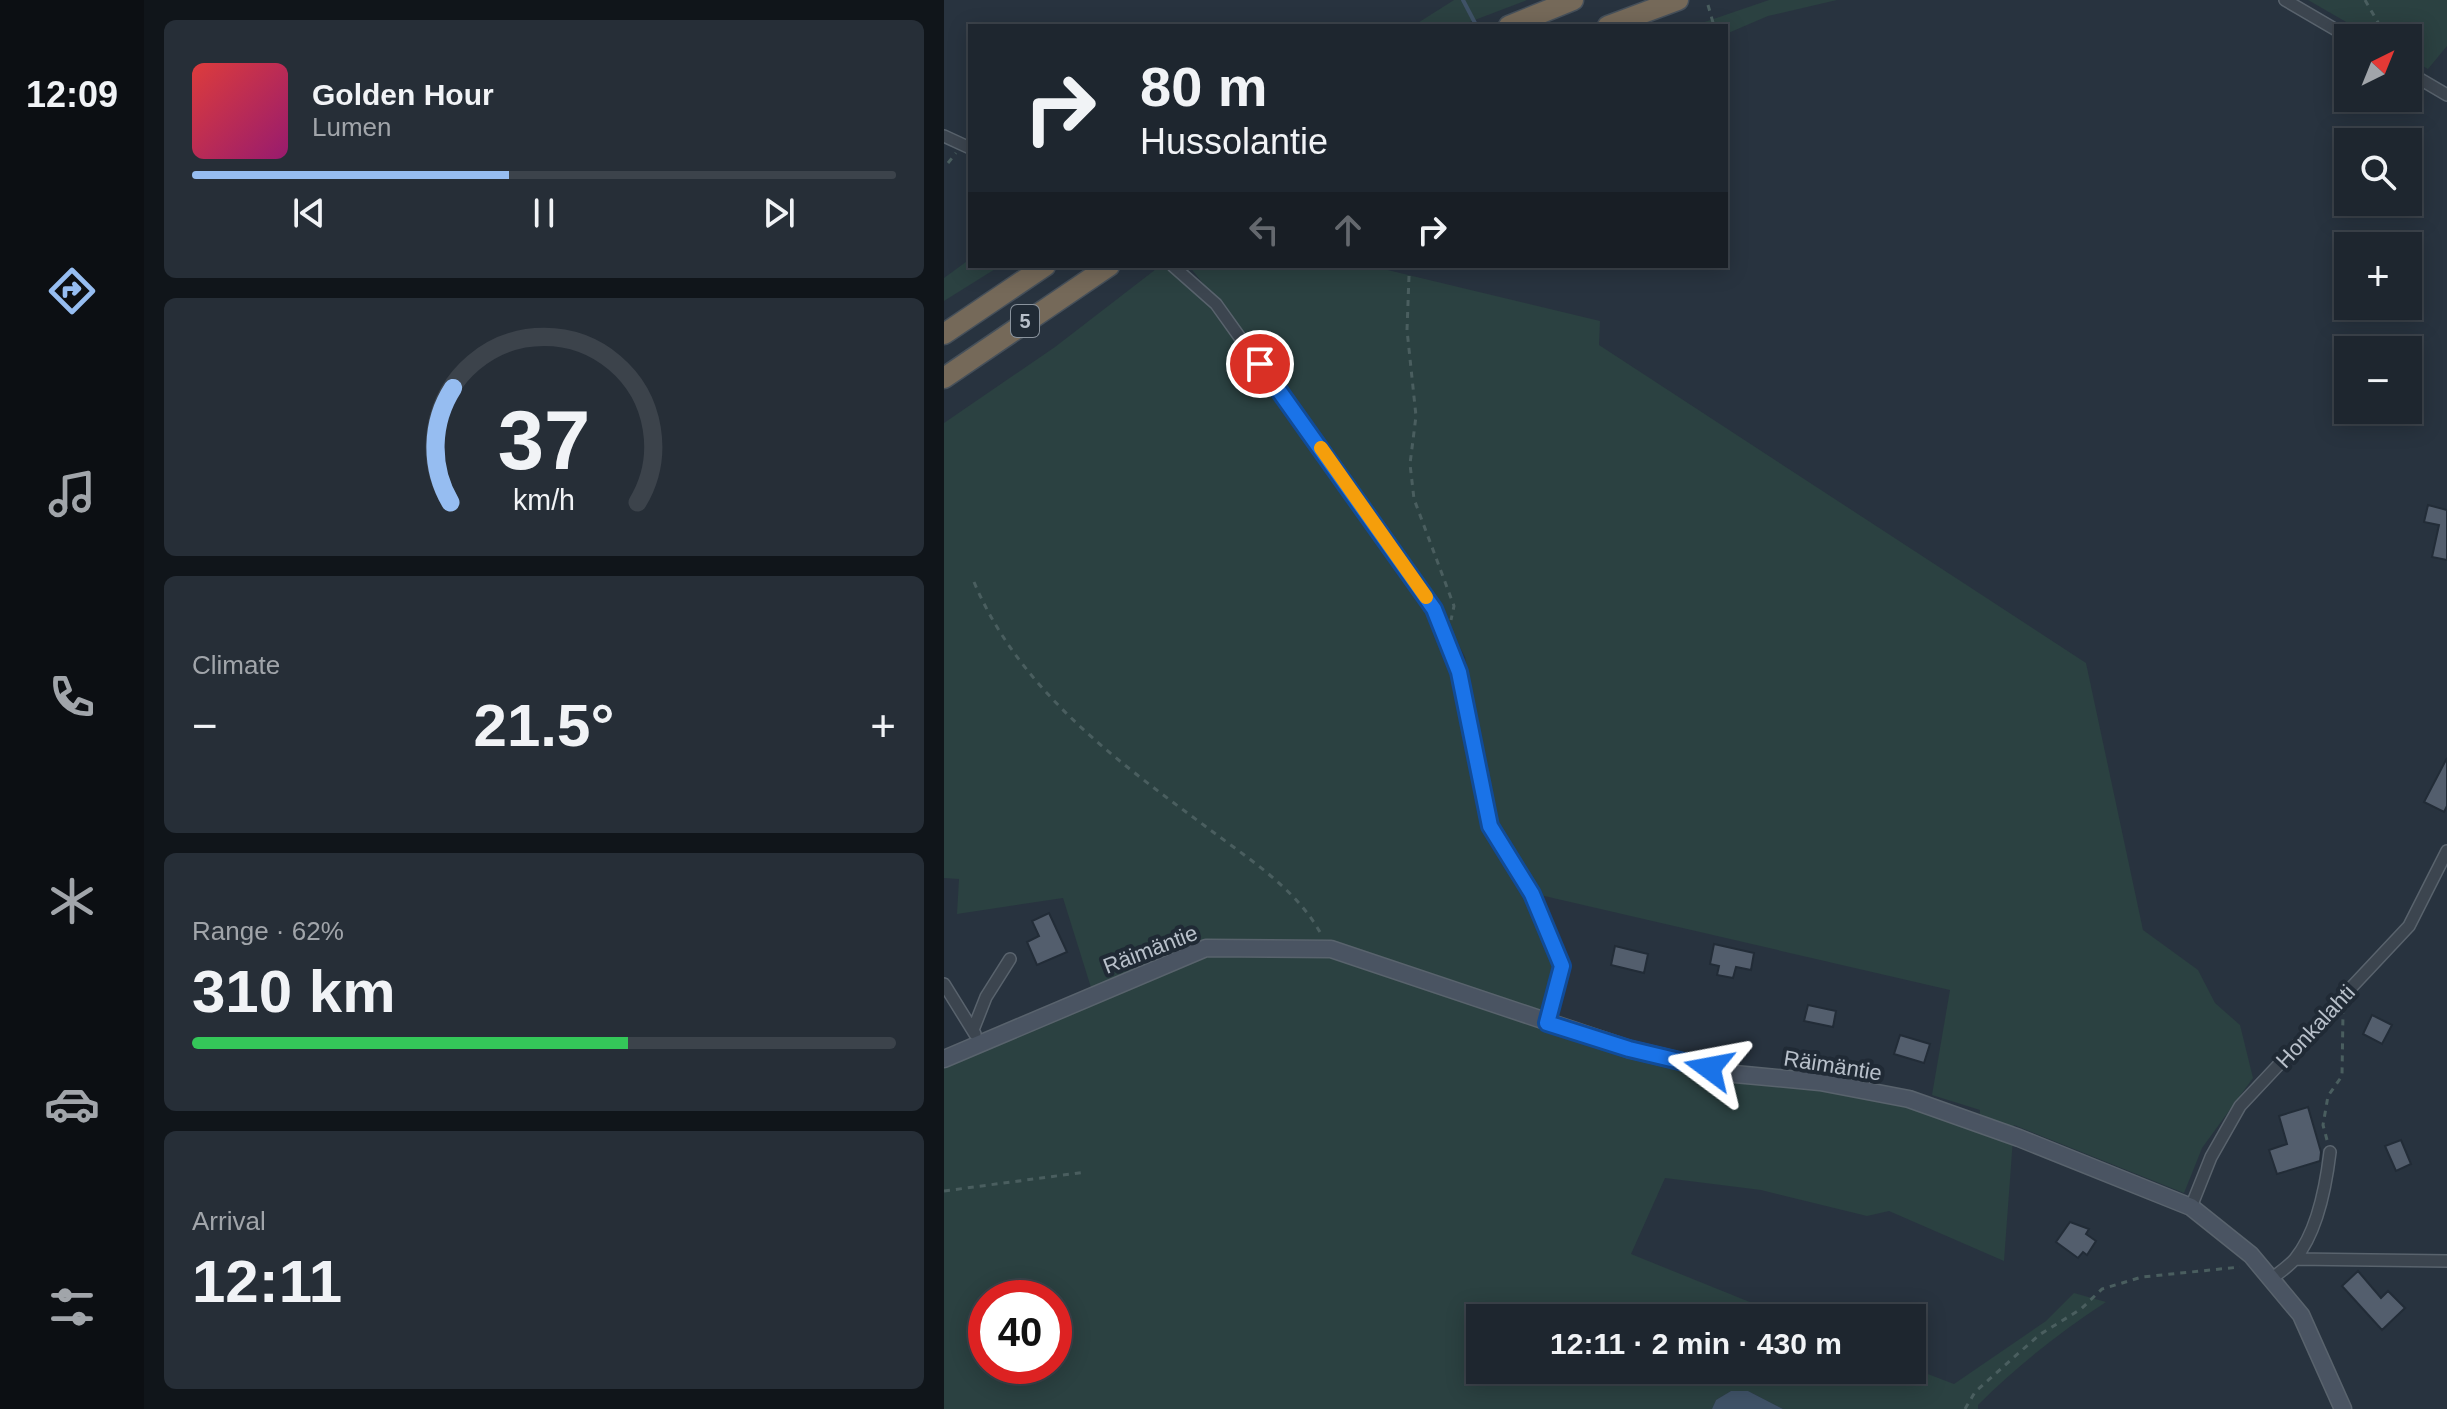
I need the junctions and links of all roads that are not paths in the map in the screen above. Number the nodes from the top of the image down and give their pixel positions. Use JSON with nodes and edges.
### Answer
{"nodes":[{"id":1,"x":1573,"y":0,"type":"edge"},
{"id":2,"x":1678,"y":0,"type":"edge"},
{"id":3,"x":2285,"y":0,"type":"edge"},
{"id":4,"x":1514,"y":24,"type":"edge"},
{"id":5,"x":1613,"y":24,"type":"edge"},
{"id":6,"x":2334,"y":29,"type":"edge"},
{"id":7,"x":2422,"y":80,"type":"edge"},
{"id":8,"x":2447,"y":95,"type":"edge"},
{"id":9,"x":944,"y":136,"type":"edge"},
{"id":10,"x":968,"y":147,"type":"edge"},
{"id":11,"x":1042,"y":268,"type":"edge"},
{"id":12,"x":1106,"y":268,"type":"edge"},
{"id":13,"x":1175,"y":268,"type":"edge"},
{"id":14,"x":944,"y":334,"type":"edge"},
{"id":15,"x":944,"y":378,"type":"edge"},
{"id":16,"x":2447,"y":851,"type":"edge"},
{"id":17,"x":1010,"y":959,"type":"dead end"},
{"id":18,"x":944,"y":984,"type":"edge"},
{"id":19,"x":1547,"y":1023,"type":"junction"},
{"id":20,"x":973,"y":1030,"type":"junction"},
{"id":21,"x":978,"y":1047,"type":"junction"},
{"id":22,"x":944,"y":1059,"type":"edge"},
{"id":23,"x":2330,"y":1152,"type":"road end"},
{"id":24,"x":2191,"y":1207,"type":"junction"},
{"id":25,"x":2296,"y":1259,"type":"junction"},
{"id":26,"x":2447,"y":1261,"type":"edge"},
{"id":27,"x":2271,"y":1279,"type":"junction"},
{"id":28,"x":2343,"y":1409,"type":"edge"}],
"edges":[{"from":1,"to":4,"type":"highway"},
{"from":2,"to":5,"type":"highway"},
{"from":3,"to":6,"type":"street"},
{"from":7,"to":8,"type":"street"},
{"from":9,"to":10,"type":"street"},
{"from":11,"to":14,"type":"highway","number":"5"},
{"from":12,"to":15,"type":"highway","number":"5"},
{"from":13,"to":19,"type":"street"},
{"from":16,"to":24,"type":"street","name":"Honkalahti"},
{"from":17,"to":20,"type":"street"},
{"from":18,"to":20,"type":"street"},
{"from":19,"to":21,"type":"street","name":"Räimäntie"},
{"from":19,"to":24,"type":"street","name":"Räimäntie"},
{"from":20,"to":21,"type":"street"},
{"from":21,"to":22,"type":"street","name":"Räimäntie"},
{"from":23,"to":25,"type":"street"},
{"from":24,"to":27,"type":"street","name":"Räimäntie"},
{"from":25,"to":26,"type":"street"},
{"from":25,"to":27,"type":"street"},
{"from":27,"to":28,"type":"street","name":"Räimäntie"}]}
